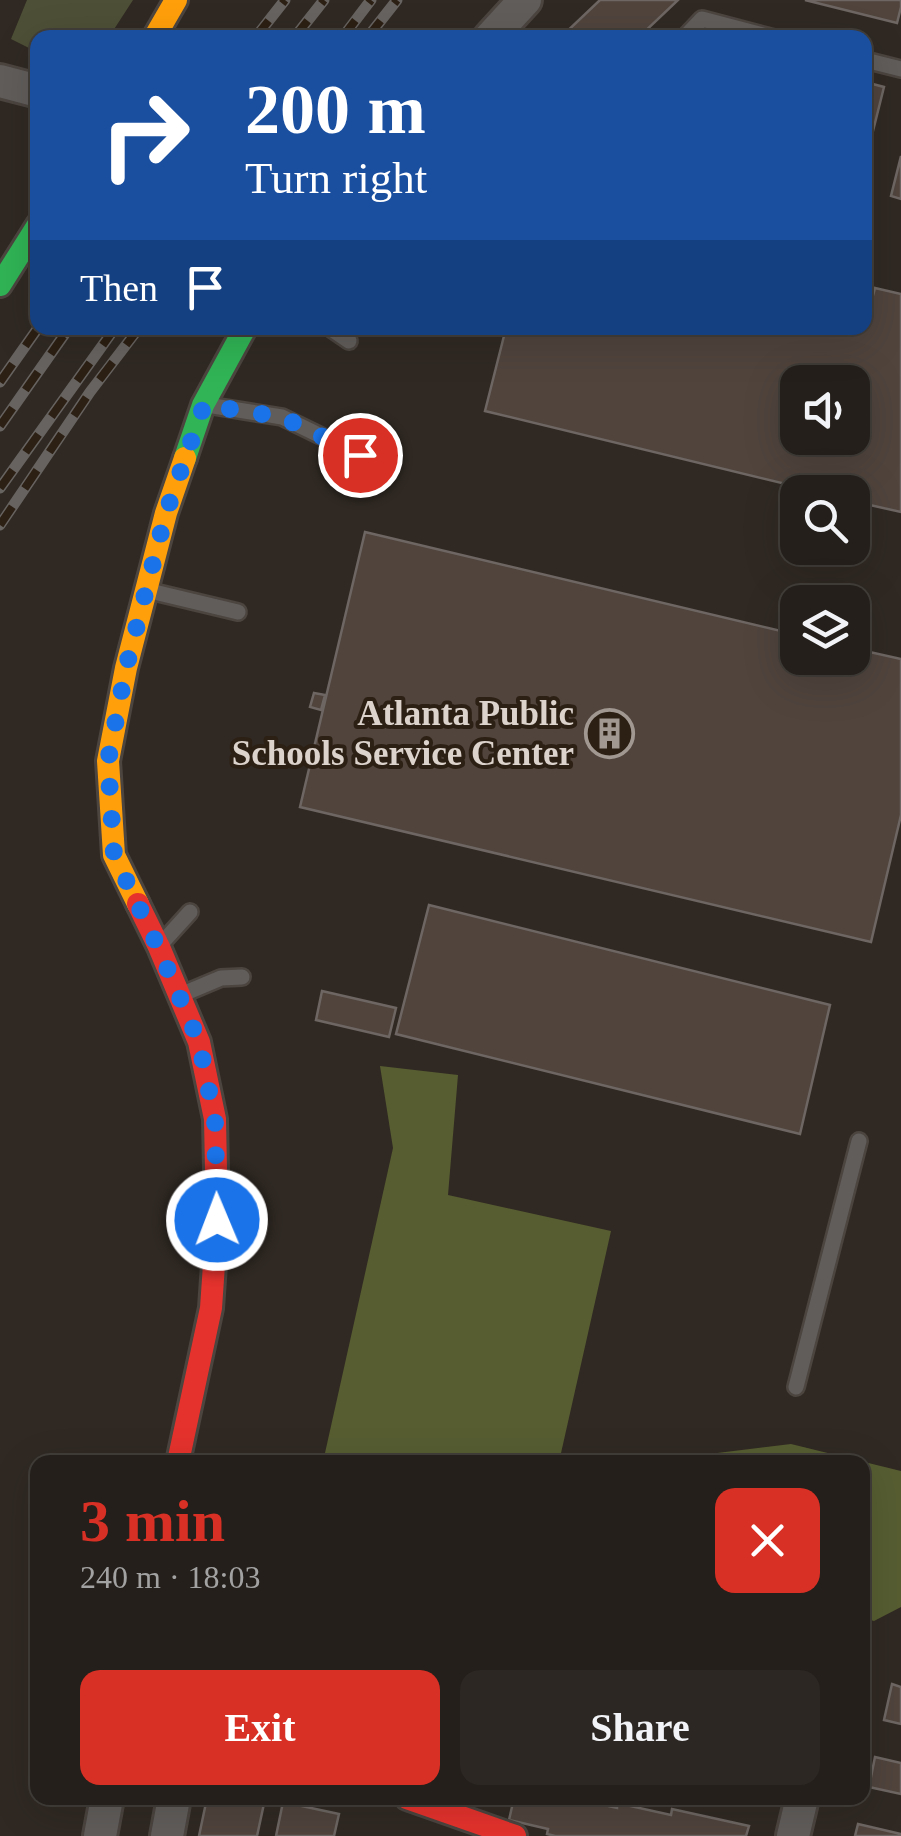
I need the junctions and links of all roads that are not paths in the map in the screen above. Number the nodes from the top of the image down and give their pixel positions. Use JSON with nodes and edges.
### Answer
{"nodes":[{"id":1,"x":176,"y":0,"type":"edge"},
{"id":2,"x":525,"y":0,"type":"edge"},
{"id":3,"x":159,"y":30,"type":"edge"},
{"id":4,"x":497,"y":30,"type":"edge"},
{"id":5,"x":692,"y":30,"type":"edge"},
{"id":6,"x":744,"y":30,"type":"edge"},
{"id":7,"x":872,"y":62,"type":"edge"},
{"id":8,"x":901,"y":69,"type":"edge"},
{"id":9,"x":0,"y":81,"type":"edge"},
{"id":10,"x":30,"y":88,"type":"edge"},
{"id":11,"x":30,"y":238,"type":"edge"},
{"id":12,"x":0,"y":285,"type":"edge"},
{"id":13,"x":241,"y":335,"type":"edge"},
{"id":14,"x":340,"y":335,"type":"edge"},
{"id":15,"x":349,"y":342,"type":"dead end"},
{"id":16,"x":204,"y":405,"type":"junction"},
{"id":17,"x":380,"y":460,"type":"dead end"},
{"id":18,"x":146,"y":590,"type":"junction"},
{"id":19,"x":238,"y":612,"type":"dead end"},
{"id":20,"x":190,"y":912,"type":"dead end"},
{"id":21,"x":158,"y":947,"type":"junction"},
{"id":22,"x":242,"y":977,"type":"dead end"},
{"id":23,"x":179,"y":995,"type":"junction"},
{"id":24,"x":859,"y":1141,"type":"dead end"},
{"id":25,"x":796,"y":1387,"type":"dead end"},
{"id":26,"x":180,"y":1455,"type":"edge"},
{"id":27,"x":106,"y":1805,"type":"edge"},
{"id":28,"x":173,"y":1805,"type":"edge"},
{"id":29,"x":427,"y":1805,"type":"edge"},
{"id":30,"x":800,"y":1805,"type":"edge"},
{"id":31,"x":100,"y":1836,"type":"edge"},
{"id":32,"x":167,"y":1836,"type":"edge"},
{"id":33,"x":514,"y":1836,"type":"edge"},
{"id":34,"x":793,"y":1836,"type":"edge"}],
"edges":[{"from":1,"to":3,"type":"street"},
{"from":2,"to":4,"type":"street"},
{"from":5,"to":6,"type":"lane"},
{"from":7,"to":8,"type":"lane"},
{"from":9,"to":10,"type":"street"},
{"from":11,"to":12,"type":"street"},
{"from":13,"to":16,"type":"street"},
{"from":14,"to":15,"type":"lane"},
{"from":16,"to":17,"type":"lane"},
{"from":16,"to":18,"type":"street"},
{"from":18,"to":19,"type":"lane"},
{"from":18,"to":21,"type":"street"},
{"from":20,"to":21,"type":"lane"},
{"from":21,"to":23,"type":"street"},
{"from":22,"to":23,"type":"lane"},
{"from":23,"to":26,"type":"street"},
{"from":24,"to":25,"type":"lane"},
{"from":27,"to":31,"type":"street"},
{"from":28,"to":32,"type":"street"},
{"from":29,"to":33,"type":"street"},
{"from":30,"to":34,"type":"street"}]}
